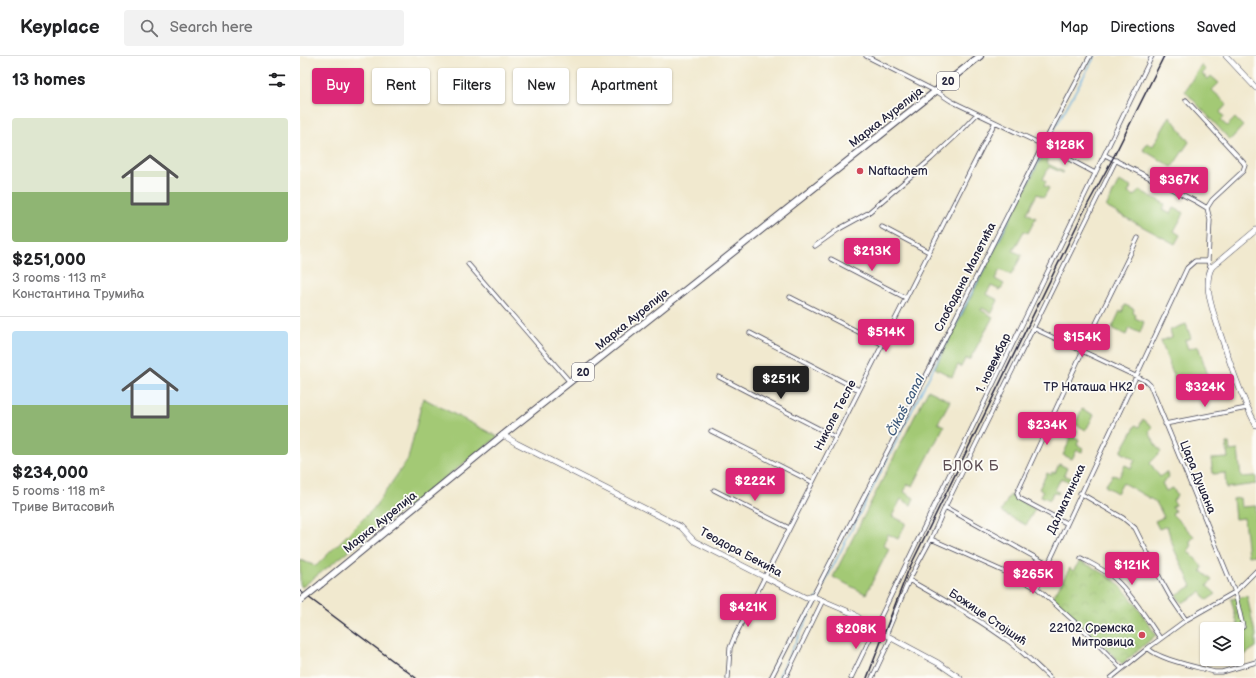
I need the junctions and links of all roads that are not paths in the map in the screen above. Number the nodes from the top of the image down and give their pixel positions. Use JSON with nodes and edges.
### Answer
{"nodes":[{"id":1,"x":866,"y":56,"type":"edge"},
{"id":2,"x":980,"y":56,"type":"edge"},
{"id":3,"x":1090,"y":56,"type":"edge"},
{"id":4,"x":1152,"y":56,"type":"edge"},
{"id":5,"x":1226,"y":56,"type":"edge"},
{"id":6,"x":1256,"y":88,"type":"edge"},
{"id":7,"x":935,"y":91,"type":"junction"},
{"id":8,"x":1186,"y":100,"type":"dead end"},
{"id":9,"x":977,"y":114,"type":"junction"},
{"id":10,"x":995,"y":122,"type":"junction"},
{"id":11,"x":1043,"y":145,"type":"junction"},
{"id":12,"x":1105,"y":155,"type":"junction"},
{"id":13,"x":1116,"y":160,"type":"junction"},
{"id":14,"x":1095,"y":173,"type":"junction"},
{"id":15,"x":1207,"y":208,"type":"junction"},
{"id":16,"x":882,"y":227,"type":"dead end"},
{"id":17,"x":1256,"y":230,"type":"edge"},
{"id":18,"x":1138,"y":238,"type":"dead end"},
{"id":19,"x":816,"y":246,"type":"dead end"},
{"id":20,"x":929,"y":252,"type":"junction"},
{"id":21,"x":831,"y":259,"type":"dead end"},
{"id":22,"x":1208,"y":261,"type":"junction"},
{"id":23,"x":468,"y":264,"type":"dead end"},
{"id":24,"x":1212,"y":267,"type":"junction"},
{"id":25,"x":790,"y":297,"type":"dead end"},
{"id":26,"x":906,"y":298,"type":"junction"},
{"id":27,"x":1033,"y":328,"type":"junction"},
{"id":28,"x":750,"y":333,"type":"dead end"},
{"id":29,"x":882,"y":344,"type":"junction"},
{"id":30,"x":1083,"y":350,"type":"junction"},
{"id":31,"x":1136,"y":376,"type":"junction"},
{"id":32,"x":719,"y":377,"type":"dead end"},
{"id":33,"x":570,"y":382,"type":"junction"},
{"id":34,"x":859,"y":390,"type":"junction"},
{"id":35,"x":1247,"y":408,"type":"junction"},
{"id":36,"x":1165,"y":424,"type":"junction"},
{"id":37,"x":1256,"y":425,"type":"edge"},
{"id":38,"x":711,"y":430,"type":"dead end"},
{"id":39,"x":503,"y":435,"type":"junction"},
{"id":40,"x":835,"y":437,"type":"junction"},
{"id":41,"x":812,"y":482,"type":"junction"},
{"id":42,"x":714,"y":490,"type":"dead end"},
{"id":43,"x":1080,"y":493,"type":"junction"},
{"id":44,"x":945,"y":507,"type":"junction"},
{"id":45,"x":1066,"y":523,"type":"junction"},
{"id":46,"x":789,"y":528,"type":"junction"},
{"id":47,"x":931,"y":540,"type":"junction"},
{"id":48,"x":1081,"y":558,"type":"dead end"},
{"id":49,"x":1047,"y":564,"type":"junction"},
{"id":50,"x":1256,"y":571,"type":"edge"},
{"id":51,"x":764,"y":577,"type":"junction"},
{"id":52,"x":909,"y":580,"type":"junction"},
{"id":53,"x":1036,"y":588,"type":"junction"},
{"id":54,"x":1235,"y":592,"type":"junction"},
{"id":55,"x":814,"y":596,"type":"junction"},
{"id":56,"x":822,"y":600,"type":"junction"},
{"id":57,"x":300,"y":601,"type":"edge"},
{"id":58,"x":1186,"y":620,"type":"junction"},
{"id":59,"x":1242,"y":622,"type":"edge"},
{"id":60,"x":875,"y":629,"type":"junction"},
{"id":61,"x":888,"y":637,"type":"junction"},
{"id":62,"x":1160,"y":638,"type":"junction"},
{"id":63,"x":1148,"y":648,"type":"junction"},
{"id":64,"x":1256,"y":662,"type":"edge"},
{"id":65,"x":1122,"y":669,"type":"junction"},
{"id":66,"x":728,"y":678,"type":"edge"},
{"id":67,"x":771,"y":678,"type":"edge"},
{"id":68,"x":785,"y":678,"type":"edge"},
{"id":69,"x":851,"y":678,"type":"edge"},
{"id":70,"x":872,"y":678,"type":"edge"},
{"id":71,"x":960,"y":678,"type":"edge"},
{"id":72,"x":1050,"y":678,"type":"edge"},
{"id":73,"x":1111,"y":678,"type":"edge"}],
"edges":[{"from":1,"to":7,"type":"street"},
{"from":2,"to":7,"type":"main road","name":"Марка Аурелија","number":"20"},
{"from":3,"to":11,"type":"street","name":"Слободана Малетића"},
{"from":4,"to":12,"type":"street","name":"1. новембар"},
{"from":5,"to":6,"type":"street"},
{"from":7,"to":9,"type":"street"},
{"from":7,"to":33,"type":"main road","name":"Марка Аурелија","number":"20"},
{"from":8,"to":15,"type":"street"},
{"from":9,"to":10,"type":"street"},
{"from":9,"to":19,"type":"street"},
{"from":10,"to":11,"type":"street"},
{"from":10,"to":20,"type":"street","name":"Николе Тесле"},
{"from":11,"to":14,"type":"street"},
{"from":11,"to":55,"type":"street","name":"Слободана Малетића"},
{"from":12,"to":13,"type":"street"},
{"from":12,"to":14,"type":"street","name":"1. новембар"},
{"from":13,"to":15,"type":"street"},
{"from":13,"to":27,"type":"street","name":"1. новембар"},
{"from":14,"to":60,"type":"street","name":"1. новембар"},
{"from":15,"to":22,"type":"street"},
{"from":16,"to":20,"type":"street"},
{"from":17,"to":24,"type":"street"},
{"from":18,"to":30,"type":"street"},
{"from":20,"to":26,"type":"street","name":"Николе Тесле"},
{"from":21,"to":26,"type":"street"},
{"from":22,"to":24,"type":"street"},
{"from":22,"to":31,"type":"street","name":"Далматинска"},
{"from":23,"to":33,"type":"street"},
{"from":24,"to":35,"type":"street"},
{"from":25,"to":29,"type":"street"},
{"from":26,"to":29,"type":"street","name":"Николе Тесле"},
{"from":27,"to":30,"type":"street","name":"Цара Душана"},
{"from":27,"to":44,"type":"street","name":"1. новембар"},
{"from":28,"to":34,"type":"street"},
{"from":29,"to":34,"type":"street","name":"Николе Тесле"},
{"from":30,"to":31,"type":"street","name":"Цара Душана"},
{"from":30,"to":45,"type":"street"},
{"from":31,"to":36,"type":"street","name":"Цара Душана"},
{"from":31,"to":43,"type":"street","name":"Далматинска"},
{"from":32,"to":40,"type":"street"},
{"from":33,"to":39,"type":"main road","name":"Марка Аурелија","number":"20"},
{"from":34,"to":40,"type":"street","name":"Николе Тесле"},
{"from":35,"to":36,"type":"street"},
{"from":35,"to":37,"type":"street"},
{"from":36,"to":54,"type":"street","name":"Цара Душана"},
{"from":38,"to":41,"type":"street"},
{"from":39,"to":51,"type":"street","name":"Теодора Бекића"},
{"from":39,"to":57,"type":"main road","name":"Марка Аурелија","number":"20","bridge":true},
{"from":40,"to":41,"type":"street","name":"Николе Тесле"},
{"from":41,"to":46,"type":"street","name":"Николе Тесле"},
{"from":42,"to":46,"type":"street"},
{"from":43,"to":45,"type":"street","name":"Далматинска"},
{"from":43,"to":58,"type":"street"},
{"from":44,"to":47,"type":"street","name":"1. новембар"},
{"from":44,"to":49,"type":"street"},
{"from":45,"to":49,"type":"street","name":"Далматинска"},
{"from":46,"to":51,"type":"street","name":"Николе Тесле"},
{"from":47,"to":52,"type":"street","name":"1. новембар"},
{"from":47,"to":53,"type":"street"},
{"from":48,"to":62,"type":"street"},
{"from":49,"to":53,"type":"street","name":"Далматинска"},
{"from":50,"to":54,"type":"street"},
{"from":51,"to":55,"type":"street","name":"Теодора Бекића"},
{"from":51,"to":66,"type":"street","name":"Николе Тесле"},
{"from":52,"to":61,"type":"street","name":"1. новембар"},
{"from":52,"to":72,"type":"street","name":"Божице Стојшић"},
{"from":53,"to":65,"type":"street"},
{"from":54,"to":58,"type":"street"},
{"from":54,"to":59,"type":"street","name":"Цара Душана"},
{"from":55,"to":56,"type":"street","name":"Теодора Бекића"},
{"from":55,"to":67,"type":"street","name":"Слободана Малетића"},
{"from":56,"to":60,"type":"street","name":"Теодора Бекића"},
{"from":56,"to":68,"type":"street"},
{"from":58,"to":62,"type":"street"},
{"from":60,"to":61,"type":"street","name":"Теодора Бекића"},
{"from":60,"to":69,"type":"street","name":"1. новембар"},
{"from":61,"to":70,"type":"street","name":"1. новембар"},
{"from":61,"to":71,"type":"street","name":"Теодора Бекића"},
{"from":62,"to":63,"type":"street"},
{"from":63,"to":64,"type":"street"},
{"from":63,"to":65,"type":"street"},
{"from":65,"to":73,"type":"street"}]}
